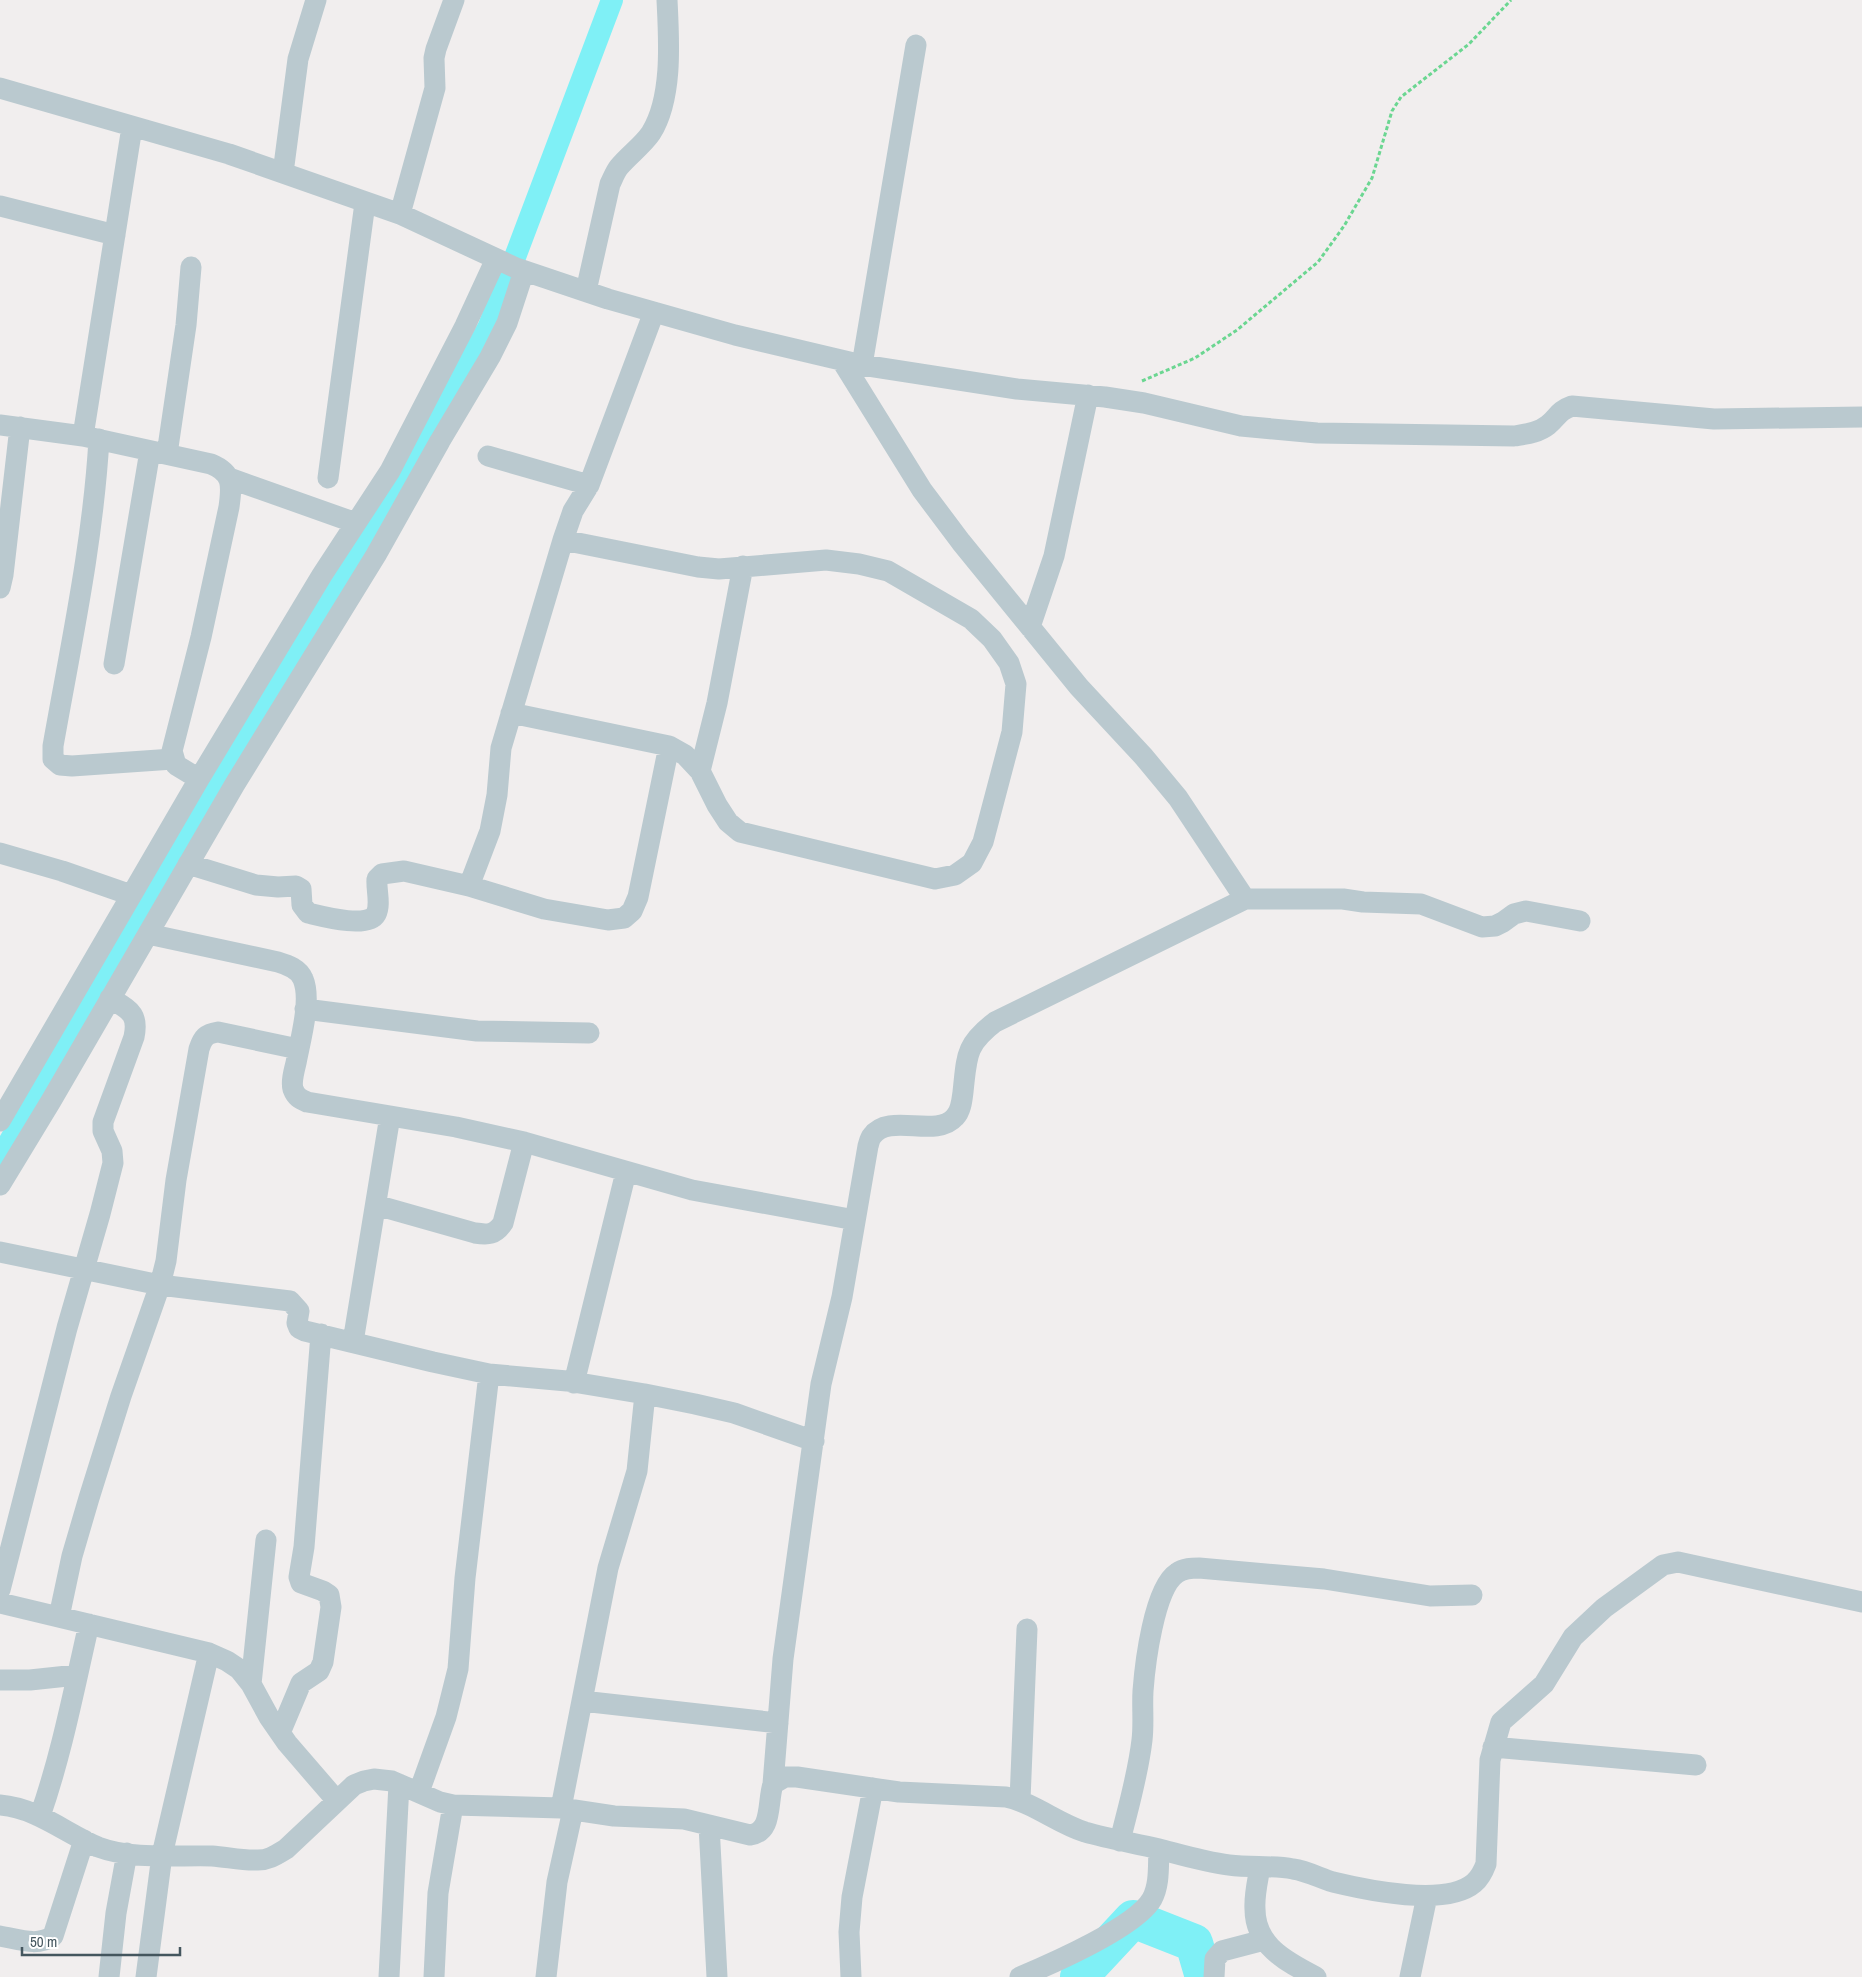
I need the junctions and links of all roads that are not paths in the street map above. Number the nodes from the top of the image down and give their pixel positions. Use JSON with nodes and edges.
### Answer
{"nodes":[{"id":1,"x":316,"y":0,"type":"edge"},
{"id":2,"x":454,"y":0,"type":"edge"},
{"id":3,"x":667,"y":0,"type":"edge"},
{"id":4,"x":916,"y":45,"type":"dead end"},
{"id":5,"x":0,"y":88,"type":"edge"},
{"id":6,"x":132,"y":127,"type":"junction"},
{"id":7,"x":283,"y":173,"type":"junction"},
{"id":8,"x":364,"y":203,"type":"junction"},
{"id":9,"x":0,"y":206,"type":"edge"},
{"id":10,"x":400,"y":214,"type":"junction"},
{"id":11,"x":115,"y":235,"type":"junction"},
{"id":12,"x":510,"y":265,"type":"junction"},
{"id":13,"x":191,"y":267,"type":"dead end"},
{"id":14,"x":586,"y":291,"type":"junction"},
{"id":15,"x":654,"y":312,"type":"junction"},
{"id":16,"x":852,"y":363,"type":"junction"},
{"id":17,"x":1088,"y":395,"type":"junction"},
{"id":18,"x":1862,"y":417,"type":"edge"},
{"id":19,"x":10,"y":426,"type":"edge"},
{"id":20,"x":91,"y":438,"type":"junction"},
{"id":21,"x":159,"y":452,"type":"junction"},
{"id":22,"x":488,"y":456,"type":"dead end"},
{"id":23,"x":229,"y":478,"type":"junction"},
{"id":24,"x":328,"y":478,"type":"dead end"},
{"id":25,"x":589,"y":485,"type":"junction"},
{"id":26,"x":356,"y":523,"type":"junction"},
{"id":27,"x":563,"y":540,"type":"junction"},
{"id":28,"x":743,"y":566,"type":"junction"},
{"id":29,"x":0,"y":588,"type":"edge"},
{"id":30,"x":1030,"y":627,"type":"junction"},
{"id":31,"x":114,"y":664,"type":"dead end"},
{"id":32,"x":511,"y":713,"type":"junction"},
{"id":33,"x":668,"y":746,"type":"junction"},
{"id":34,"x":173,"y":759,"type":"junction"},
{"id":35,"x":700,"y":771,"type":"junction"},
{"id":36,"x":199,"y":779,"type":"junction"},
{"id":37,"x":0,"y":853,"type":"edge"},
{"id":38,"x":188,"y":864,"type":"junction"},
{"id":39,"x":469,"y":886,"type":"junction"},
{"id":40,"x":131,"y":895,"type":"junction"},
{"id":41,"x":1245,"y":899,"type":"junction"},
{"id":42,"x":1580,"y":921,"type":"dead end"},
{"id":43,"x":148,"y":934,"type":"junction"},
{"id":44,"x":110,"y":998,"type":"junction"},
{"id":45,"x":305,"y":1009,"type":"junction"},
{"id":46,"x":589,"y":1033,"type":"dead end"},
{"id":47,"x":298,"y":1049,"type":"junction"},
{"id":48,"x":7,"y":1096,"type":"edge"},
{"id":49,"x":390,"y":1116,"type":"junction"},
{"id":50,"x":0,"y":1122,"type":"edge"},
{"id":51,"x":524,"y":1142,"type":"junction"},
{"id":52,"x":626,"y":1172,"type":"junction"},
{"id":53,"x":0,"y":1185,"type":"edge"},
{"id":54,"x":376,"y":1205,"type":"junction"},
{"id":55,"x":855,"y":1220,"type":"junction"},
{"id":56,"x":0,"y":1252,"type":"edge"},
{"id":57,"x":83,"y":1270,"type":"junction"},
{"id":58,"x":160,"y":1285,"type":"junction"},
{"id":59,"x":321,"y":1334,"type":"junction"},
{"id":60,"x":353,"y":1342,"type":"junction"},
{"id":61,"x":490,"y":1374,"type":"junction"},
{"id":62,"x":574,"y":1383,"type":"junction"},
{"id":63,"x":646,"y":1394,"type":"junction"},
{"id":64,"x":814,"y":1441,"type":"junction"},
{"id":65,"x":8,"y":1521,"type":"edge"},
{"id":66,"x":266,"y":1540,"type":"dead end"},
{"id":67,"x":0,"y":1590,"type":"edge"},
{"id":68,"x":1472,"y":1594,"type":"dead end"},
{"id":69,"x":1862,"y":1602,"type":"edge"},
{"id":70,"x":0,"y":1603,"type":"edge"},
{"id":71,"x":59,"y":1617,"type":"junction"},
{"id":72,"x":89,"y":1624,"type":"junction"},
{"id":73,"x":1027,"y":1629,"type":"dead end"},
{"id":74,"x":209,"y":1653,"type":"junction"},
{"id":75,"x":77,"y":1675,"type":"junction"},
{"id":76,"x":0,"y":1680,"type":"edge"},
{"id":77,"x":251,"y":1684,"type":"junction"},
{"id":78,"x":582,"y":1701,"type":"junction"},
{"id":79,"x":778,"y":1723,"type":"junction"},
{"id":80,"x":280,"y":1733,"type":"junction"},
{"id":81,"x":1493,"y":1747,"type":"junction"},
{"id":82,"x":1696,"y":1765,"type":"dead end"},
{"id":83,"x":399,"y":1784,"type":"junction"},
{"id":84,"x":772,"y":1784,"type":"junction"},
{"id":85,"x":873,"y":1788,"type":"junction"},
{"id":86,"x":419,"y":1792,"type":"junction"},
{"id":87,"x":1020,"y":1800,"type":"junction"},
{"id":88,"x":337,"y":1801,"type":"junction"},
{"id":89,"x":0,"y":1805,"type":"edge"},
{"id":90,"x":453,"y":1805,"type":"junction"},
{"id":91,"x":567,"y":1809,"type":"junction"},
{"id":92,"x":40,"y":1816,"type":"junction"},
{"id":93,"x":709,"y":1825,"type":"junction"},
{"id":94,"x":84,"y":1840,"type":"junction"},
{"id":95,"x":1120,"y":1841,"type":"junction"},
{"id":96,"x":1159,"y":1849,"type":"junction"},
{"id":97,"x":127,"y":1853,"type":"junction"},
{"id":98,"x":162,"y":1856,"type":"junction"},
{"id":99,"x":1260,"y":1867,"type":"junction"},
{"id":100,"x":1427,"y":1896,"type":"junction"},
{"id":101,"x":0,"y":1936,"type":"edge"},
{"id":102,"x":1264,"y":1940,"type":"junction"},
{"id":103,"x":1060,"y":1970,"type":"edge"},
{"id":104,"x":109,"y":1977,"type":"edge"},
{"id":105,"x":146,"y":1977,"type":"edge"},
{"id":106,"x":390,"y":1977,"type":"edge"},
{"id":107,"x":434,"y":1977,"type":"edge"},
{"id":108,"x":546,"y":1977,"type":"edge"},
{"id":109,"x":717,"y":1977,"type":"edge"},
{"id":110,"x":850,"y":1977,"type":"edge"},
{"id":111,"x":1020,"y":1977,"type":"edge"},
{"id":112,"x":1214,"y":1977,"type":"edge"},
{"id":113,"x":1316,"y":1977,"type":"edge"},
{"id":114,"x":1410,"y":1977,"type":"edge"}],
"edges":[{"from":1,"to":7,"type":"street"},
{"from":2,"to":10,"type":"street"},
{"from":3,"to":14,"type":"street"},
{"from":4,"to":16,"type":"street"},
{"from":5,"to":6,"type":"street"},
{"from":6,"to":7,"type":"street"},
{"from":6,"to":11,"type":"street"},
{"from":7,"to":8,"type":"street"},
{"from":8,"to":10,"type":"street"},
{"from":8,"to":24,"type":"street"},
{"from":9,"to":11,"type":"street"},
{"from":10,"to":12,"type":"street"},
{"from":11,"to":20,"type":"street"},
{"from":12,"to":14,"type":"street"},
{"from":12,"to":26,"type":"street"},
{"from":12,"to":38,"type":"street"},
{"from":13,"to":21,"type":"street"},
{"from":14,"to":15,"type":"street"},
{"from":15,"to":16,"type":"street"},
{"from":15,"to":25,"type":"street"},
{"from":16,"to":17,"type":"street"},
{"from":16,"to":30,"type":"street"},
{"from":17,"to":18,"type":"street"},
{"from":17,"to":30,"type":"street"},
{"from":19,"to":20,"type":"street"},
{"from":19,"to":29,"type":"street"},
{"from":20,"to":21,"type":"street"},
{"from":20,"to":34,"type":"street"},
{"from":21,"to":23,"type":"street"},
{"from":21,"to":31,"type":"street"},
{"from":22,"to":25,"type":"street"},
{"from":23,"to":26,"type":"street"},
{"from":23,"to":34,"type":"street"},
{"from":25,"to":27,"type":"street"},
{"from":26,"to":36,"type":"street"},
{"from":27,"to":28,"type":"street"},
{"from":27,"to":32,"type":"street"},
{"from":28,"to":35,"type":"street"},
{"from":28,"to":35,"type":"street"},
{"from":30,"to":41,"type":"street"},
{"from":32,"to":33,"type":"street"},
{"from":32,"to":39,"type":"street"},
{"from":33,"to":35,"type":"street"},
{"from":33,"to":39,"type":"street"},
{"from":34,"to":36,"type":"street"},
{"from":36,"to":40,"type":"street"},
{"from":37,"to":40,"type":"street"},
{"from":38,"to":39,"type":"street"},
{"from":38,"to":43,"type":"street"},
{"from":40,"to":48,"type":"street"},
{"from":41,"to":42,"type":"street"},
{"from":41,"to":55,"type":"street"},
{"from":43,"to":44,"type":"street"},
{"from":43,"to":45,"type":"street"},
{"from":44,"to":53,"type":"street"},
{"from":44,"to":57,"type":"street"},
{"from":45,"to":46,"type":"street"},
{"from":45,"to":47,"type":"street"},
{"from":47,"to":49,"type":"street"},
{"from":47,"to":58,"type":"street"},
{"from":48,"to":50,"type":"street"},
{"from":49,"to":51,"type":"street"},
{"from":49,"to":54,"type":"street"},
{"from":51,"to":52,"type":"street"},
{"from":51,"to":54,"type":"street"},
{"from":52,"to":55,"type":"street"},
{"from":52,"to":62,"type":"street"},
{"from":54,"to":60,"type":"street"},
{"from":55,"to":64,"type":"street"},
{"from":56,"to":57,"type":"street"},
{"from":57,"to":58,"type":"street"},
{"from":57,"to":65,"type":"street"},
{"from":58,"to":59,"type":"street"},
{"from":58,"to":71,"type":"street"},
{"from":59,"to":60,"type":"street"},
{"from":59,"to":80,"type":"street"},
{"from":60,"to":61,"type":"street"},
{"from":61,"to":62,"type":"street"},
{"from":61,"to":86,"type":"street"},
{"from":62,"to":63,"type":"street"},
{"from":63,"to":64,"type":"street"},
{"from":63,"to":78,"type":"street"},
{"from":64,"to":79,"type":"street"},
{"from":65,"to":67,"type":"street"},
{"from":66,"to":77,"type":"street"},
{"from":68,"to":95,"type":"street"},
{"from":69,"to":81,"type":"street"},
{"from":70,"to":71,"type":"street"},
{"from":71,"to":72,"type":"street"},
{"from":72,"to":74,"type":"street"},
{"from":72,"to":75,"type":"street"},
{"from":73,"to":87,"type":"street"},
{"from":74,"to":77,"type":"street"},
{"from":74,"to":98,"type":"street"},
{"from":75,"to":76,"type":"street"},
{"from":75,"to":92,"type":"street"},
{"from":77,"to":80,"type":"street"},
{"from":78,"to":79,"type":"street"},
{"from":78,"to":91,"type":"street"},
{"from":79,"to":84,"type":"street"},
{"from":80,"to":88,"type":"street"},
{"from":81,"to":82,"type":"street"},
{"from":81,"to":100,"type":"street"},
{"from":83,"to":86,"type":"street"},
{"from":83,"to":88,"type":"street"},
{"from":83,"to":106,"type":"street"},
{"from":84,"to":85,"type":"street"},
{"from":84,"to":93,"type":"street"},
{"from":85,"to":87,"type":"street"},
{"from":85,"to":110,"type":"street"},
{"from":86,"to":90,"type":"street"},
{"from":87,"to":95,"type":"street"},
{"from":88,"to":98,"type":"street"},
{"from":89,"to":92,"type":"street"},
{"from":90,"to":91,"type":"street"},
{"from":90,"to":107,"type":"street"},
{"from":91,"to":93,"type":"street"},
{"from":91,"to":108,"type":"street"},
{"from":92,"to":94,"type":"street"},
{"from":93,"to":109,"type":"street"},
{"from":94,"to":97,"type":"street"},
{"from":94,"to":101,"type":"street"},
{"from":95,"to":96,"type":"street"},
{"from":96,"to":99,"type":"street"},
{"from":96,"to":103,"type":"street"},
{"from":97,"to":98,"type":"street"},
{"from":97,"to":104,"type":"street"},
{"from":98,"to":105,"type":"street"},
{"from":99,"to":100,"type":"street"},
{"from":99,"to":102,"type":"street"},
{"from":100,"to":114,"type":"street"},
{"from":102,"to":112,"type":"street"},
{"from":102,"to":113,"type":"street"},
{"from":103,"to":111,"type":"street"}]}
